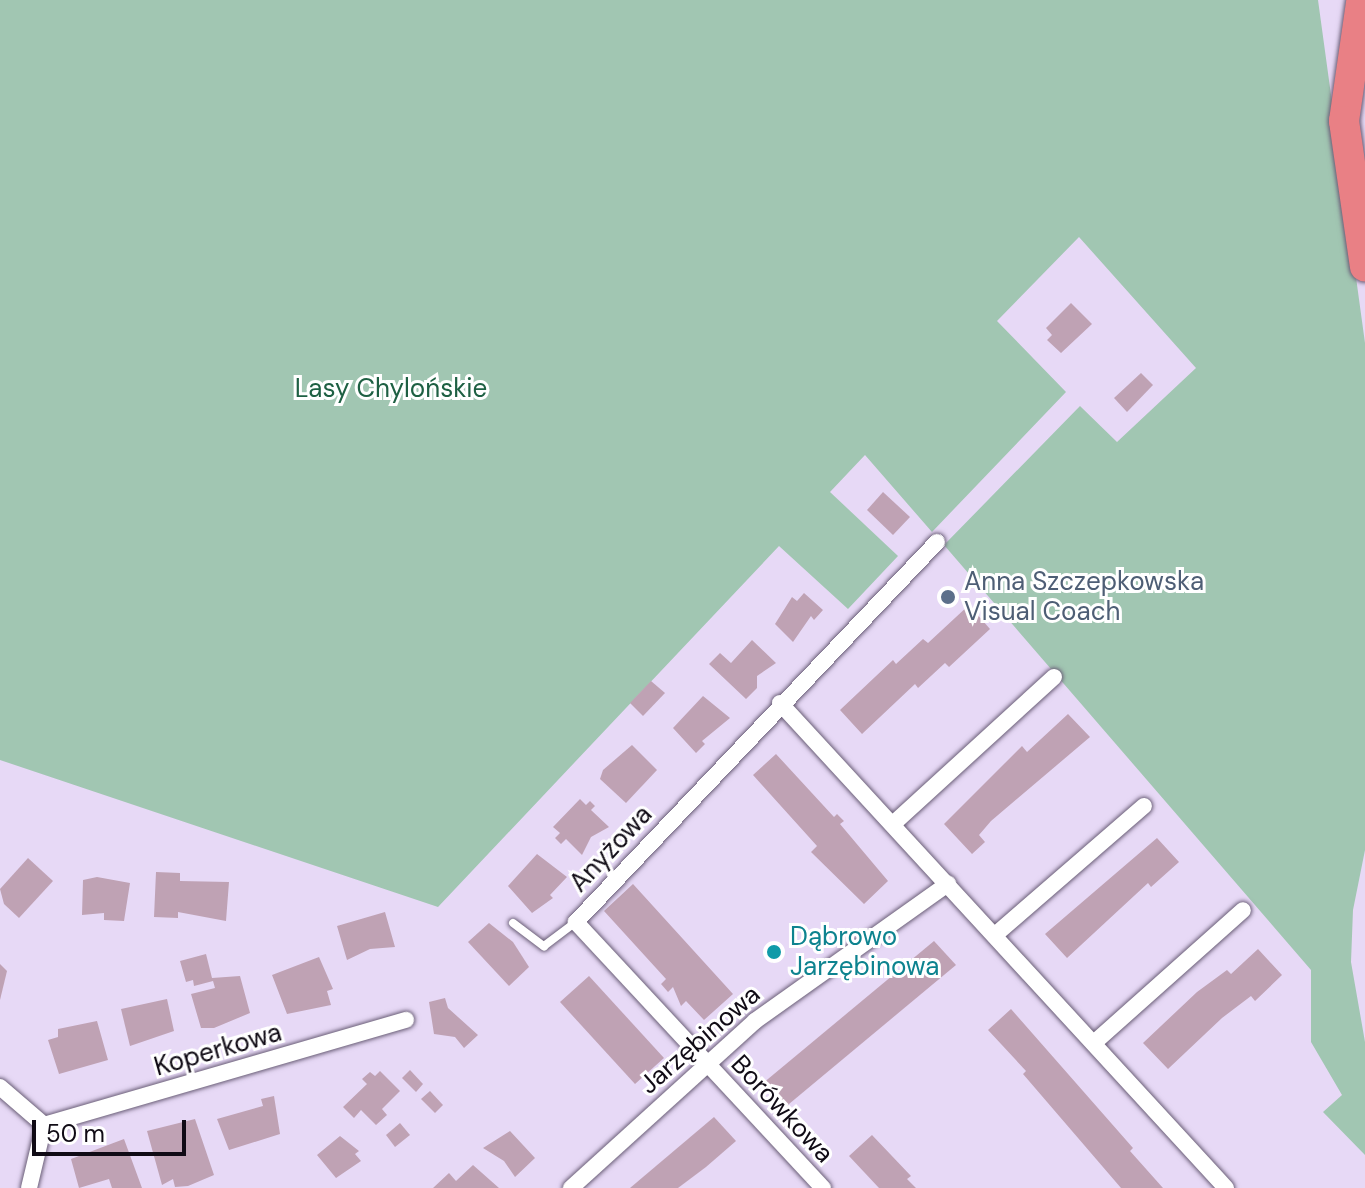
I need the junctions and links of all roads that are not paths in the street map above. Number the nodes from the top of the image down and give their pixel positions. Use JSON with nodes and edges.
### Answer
{"nodes":[{"id":1,"x":1362,"y":8,"type":"edge"},
{"id":2,"x":1365,"y":266,"type":"edge"},
{"id":3,"x":937,"y":542,"type":"dead end"},
{"id":4,"x":1054,"y":677,"type":"dead end"},
{"id":5,"x":780,"y":703,"type":"junction"},
{"id":6,"x":1144,"y":806,"type":"dead end"},
{"id":7,"x":893,"y":824,"type":"junction"},
{"id":8,"x":948,"y":884,"type":"junction"},
{"id":9,"x":1243,"y":910,"type":"dead end"},
{"id":10,"x":576,"y":922,"type":"junction"},
{"id":11,"x":513,"y":923,"type":"dead end"},
{"id":12,"x":995,"y":935,"type":"junction"},
{"id":13,"x":406,"y":1020,"type":"dead end"},
{"id":14,"x":1095,"y":1042,"type":"junction"},
{"id":15,"x":706,"y":1064,"type":"junction"},
{"id":16,"x":0,"y":1087,"type":"edge"},
{"id":17,"x":44,"y":1125,"type":"junction"},
{"id":18,"x":29,"y":1188,"type":"edge"},
{"id":19,"x":571,"y":1188,"type":"edge"},
{"id":20,"x":823,"y":1188,"type":"edge"},
{"id":21,"x":1226,"y":1188,"type":"edge"}],
"edges":[{"from":1,"to":2,"type":"highway"},
{"from":3,"to":5,"type":"street","name":"Anyżowa"},
{"from":4,"to":7,"type":"street"},
{"from":5,"to":7,"type":"street"},
{"from":5,"to":10,"type":"street","name":"Anyżowa"},
{"from":6,"to":12,"type":"street"},
{"from":7,"to":8,"type":"street"},
{"from":8,"to":12,"type":"street"},
{"from":8,"to":15,"type":"street","name":"Jarzębinowa"},
{"from":9,"to":14,"type":"street"},
{"from":10,"to":11,"type":"lane"},
{"from":10,"to":15,"type":"street","name":"Anyżowa"},
{"from":12,"to":14,"type":"street"},
{"from":13,"to":17,"type":"street","name":"Koperkowa"},
{"from":14,"to":21,"type":"street"},
{"from":15,"to":19,"type":"street","name":"Jarzębinowa"},
{"from":15,"to":20,"type":"street","name":"Borówkowa"},
{"from":16,"to":17,"type":"street"},
{"from":17,"to":18,"type":"street"}]}
